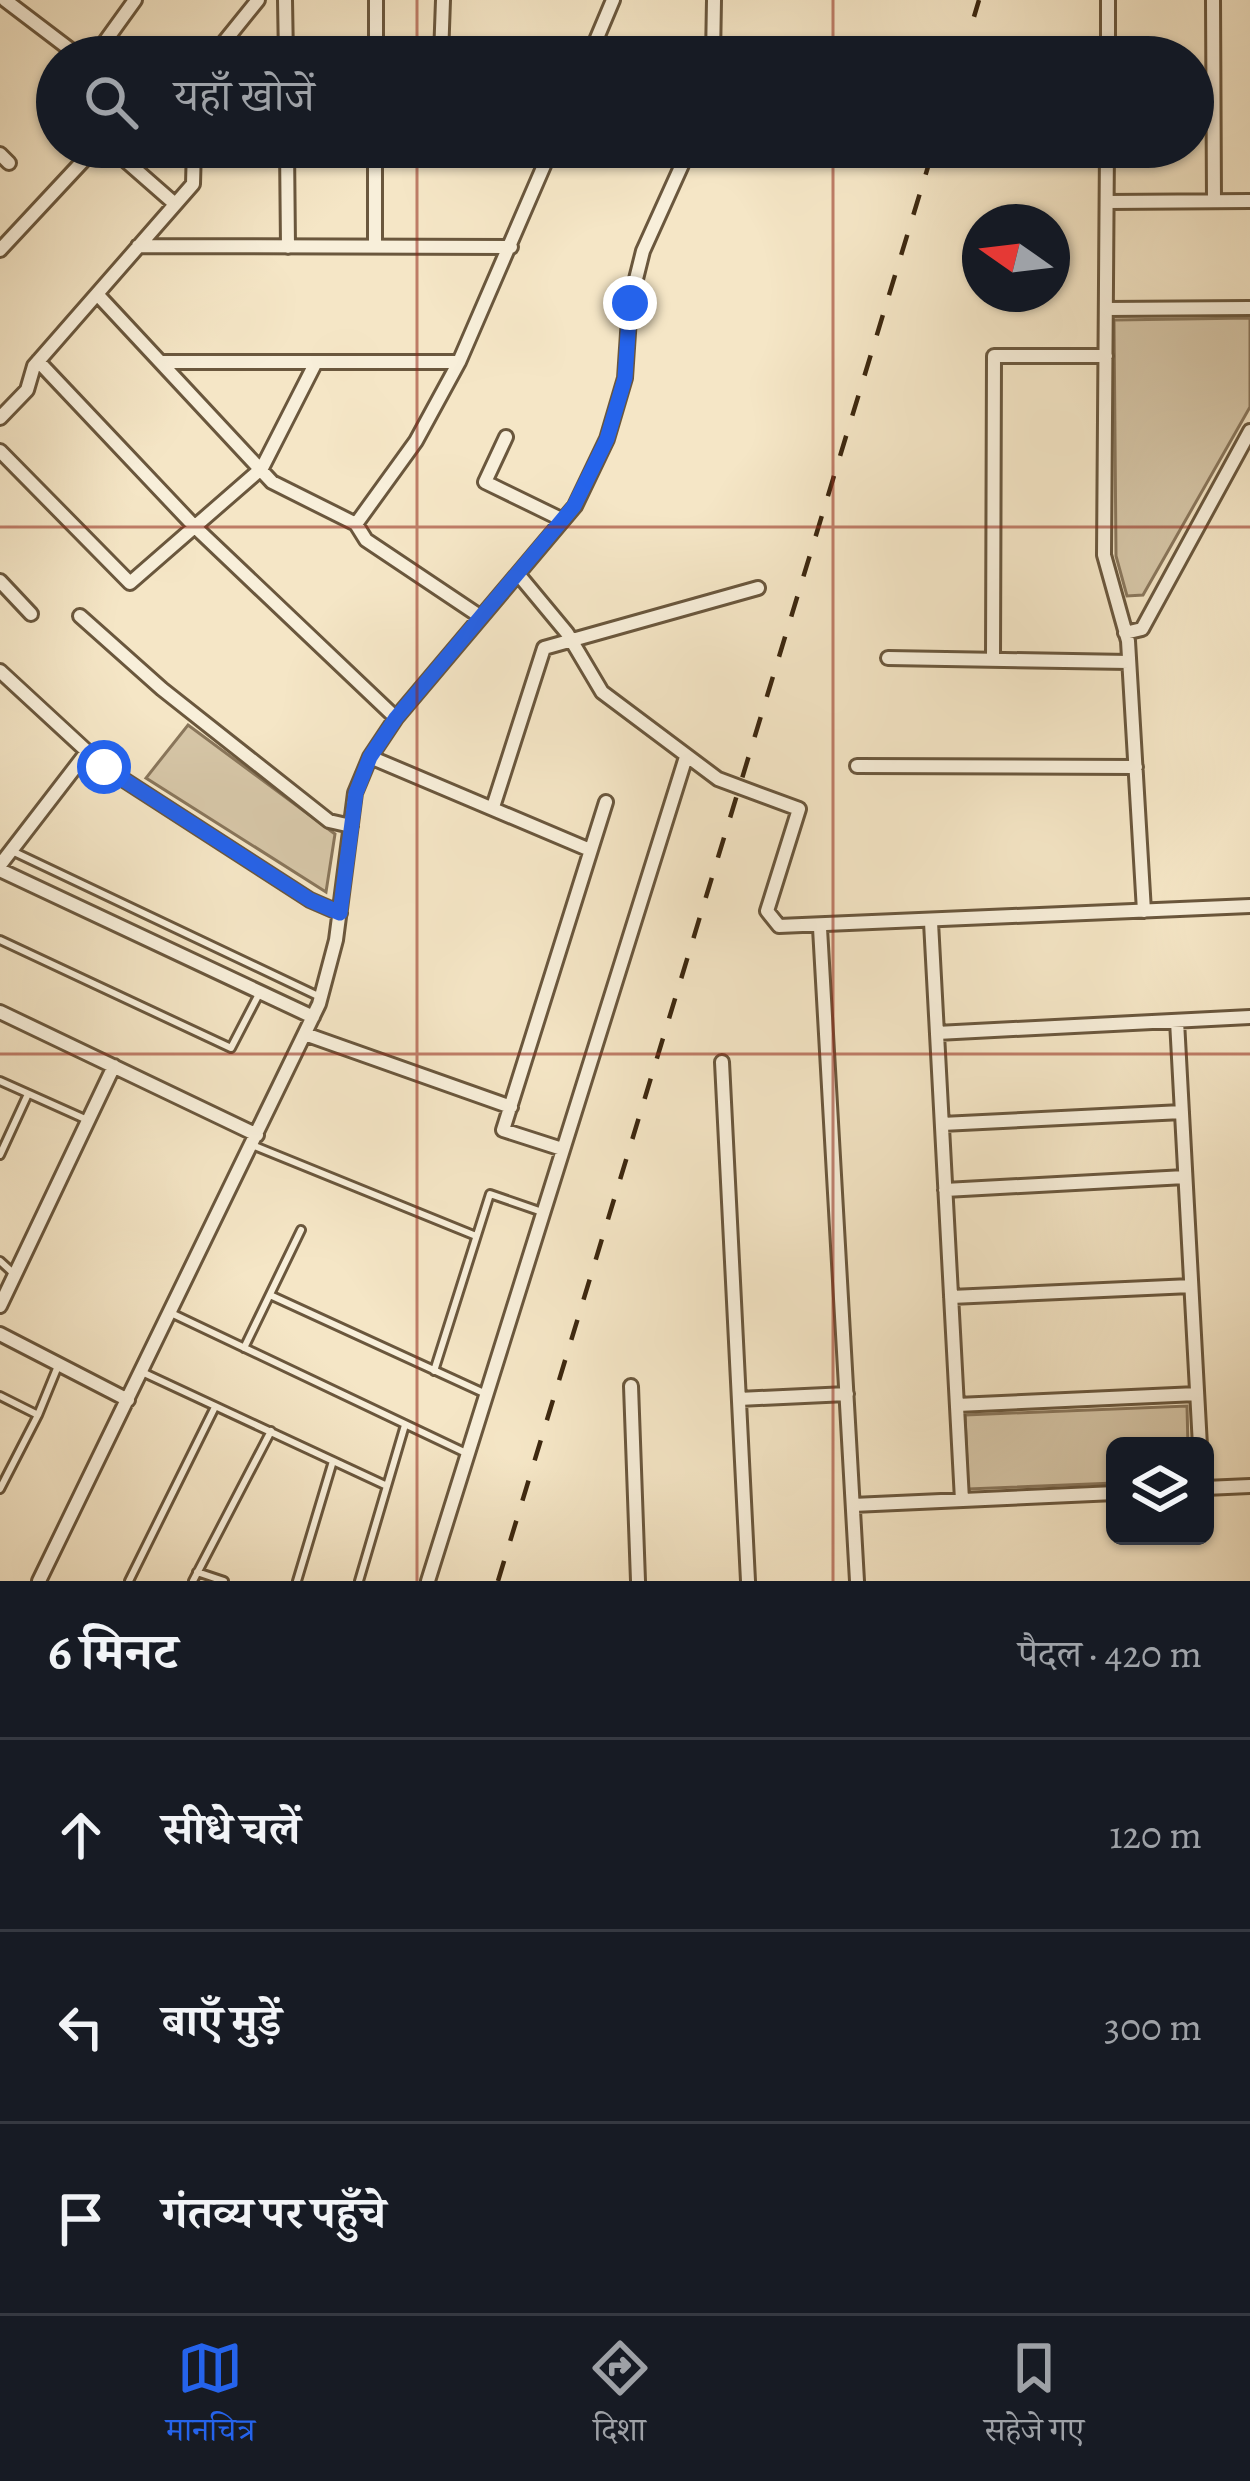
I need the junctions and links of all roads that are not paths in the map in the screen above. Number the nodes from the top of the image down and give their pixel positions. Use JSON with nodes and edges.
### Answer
{"nodes":[{"id":1,"x":5,"y":0,"type":"edge"},
{"id":2,"x":135,"y":0,"type":"edge"},
{"id":3,"x":258,"y":0,"type":"edge"},
{"id":4,"x":285,"y":0,"type":"edge"},
{"id":5,"x":376,"y":0,"type":"edge"},
{"id":6,"x":443,"y":0,"type":"edge"},
{"id":7,"x":613,"y":0,"type":"edge"},
{"id":8,"x":714,"y":0,"type":"edge"},
{"id":9,"x":1108,"y":0,"type":"edge"},
{"id":10,"x":1213,"y":0,"type":"edge"},
{"id":11,"x":52,"y":36,"type":"edge"},
{"id":12,"x":109,"y":36,"type":"edge"},
{"id":13,"x":229,"y":36,"type":"edge"},
{"id":14,"x":286,"y":36,"type":"edge"},
{"id":15,"x":376,"y":36,"type":"edge"},
{"id":16,"x":442,"y":36,"type":"edge"},
{"id":17,"x":598,"y":36,"type":"edge"},
{"id":18,"x":713,"y":36,"type":"edge"},
{"id":19,"x":1108,"y":36,"type":"edge"},
{"id":20,"x":1213,"y":36,"type":"edge"},
{"id":21,"x":76,"y":168,"type":"edge"},
{"id":22,"x":134,"y":168,"type":"edge"},
{"id":23,"x":194,"y":168,"type":"edge"},
{"id":24,"x":287,"y":168,"type":"edge"},
{"id":25,"x":376,"y":168,"type":"edge"},
{"id":26,"x":543,"y":168,"type":"edge"},
{"id":27,"x":681,"y":168,"type":"edge"},
{"id":28,"x":1107,"y":168,"type":"edge"},
{"id":29,"x":1214,"y":168,"type":"edge"},
{"id":30,"x":1250,"y":201,"type":"edge"},
{"id":31,"x":1107,"y":202,"type":"junction"},
{"id":32,"x":1214,"y":202,"type":"junction"},
{"id":33,"x":175,"y":204,"type":"junction"},
{"id":34,"x":139,"y":246,"type":"junction"},
{"id":35,"x":288,"y":247,"type":"junction"},
{"id":36,"x":375,"y":247,"type":"junction"},
{"id":37,"x":511,"y":247,"type":"junction"},
{"id":38,"x":0,"y":250,"type":"edge"},
{"id":39,"x":97,"y":294,"type":"junction"},
{"id":40,"x":1250,"y":308,"type":"edge"},
{"id":41,"x":1106,"y":309,"type":"junction"},
{"id":42,"x":1106,"y":356,"type":"junction"},
{"id":43,"x":38,"y":361,"type":"junction"},
{"id":44,"x":162,"y":362,"type":"junction"},
{"id":45,"x":316,"y":362,"type":"junction"},
{"id":46,"x":459,"y":362,"type":"junction"},
{"id":47,"x":0,"y":418,"type":"edge"},
{"id":48,"x":1250,"y":431,"type":"edge"},
{"id":49,"x":506,"y":436,"type":"dead end"},
{"id":50,"x":0,"y":451,"type":"edge"},
{"id":51,"x":262,"y":468,"type":"junction"},
{"id":52,"x":563,"y":520,"type":"junction"},
{"id":53,"x":356,"y":524,"type":"junction"},
{"id":54,"x":195,"y":527,"type":"junction"},
{"id":55,"x":518,"y":574,"type":"junction"},
{"id":56,"x":0,"y":581,"type":"edge"},
{"id":57,"x":758,"y":588,"type":"dead end"},
{"id":58,"x":31,"y":614,"type":"dead end"},
{"id":59,"x":80,"y":616,"type":"dead end"},
{"id":60,"x":482,"y":617,"type":"junction"},
{"id":61,"x":1126,"y":633,"type":"junction"},
{"id":62,"x":573,"y":644,"type":"junction"},
{"id":63,"x":887,"y":658,"type":"dead end"},
{"id":64,"x":993,"y":659,"type":"junction"},
{"id":65,"x":1129,"y":662,"type":"junction"},
{"id":66,"x":0,"y":671,"type":"edge"},
{"id":67,"x":14,"y":684,"type":"junction"},
{"id":68,"x":0,"y":699,"type":"edge"},
{"id":69,"x":396,"y":718,"type":"junction"},
{"id":70,"x":87,"y":752,"type":"junction"},
{"id":71,"x":370,"y":757,"type":"junction"},
{"id":72,"x":686,"y":757,"type":"junction"},
{"id":73,"x":857,"y":766,"type":"dead end"},
{"id":74,"x":1136,"y":767,"type":"junction"},
{"id":75,"x":606,"y":802,"type":"dead end"},
{"id":76,"x":493,"y":807,"type":"junction"},
{"id":77,"x":351,"y":826,"type":"junction"},
{"id":78,"x":9,"y":850,"type":"junction"},
{"id":79,"x":590,"y":850,"type":"junction"},
{"id":80,"x":0,"y":867,"type":"edge"},
{"id":81,"x":1250,"y":905,"type":"edge"},
{"id":82,"x":1144,"y":911,"type":"junction"},
{"id":83,"x":340,"y":913,"type":"junction"},
{"id":84,"x":931,"y":922,"type":"junction"},
{"id":85,"x":820,"y":928,"type":"junction"},
{"id":86,"x":0,"y":940,"type":"edge"},
{"id":87,"x":260,"y":992,"type":"junction"},
{"id":88,"x":321,"y":997,"type":"junction"},
{"id":89,"x":0,"y":1012,"type":"edge"},
{"id":90,"x":313,"y":1017,"type":"junction"},
{"id":91,"x":1250,"y":1017,"type":"edge"},
{"id":92,"x":1177,"y":1021,"type":"junction"},
{"id":93,"x":937,"y":1033,"type":"junction"},
{"id":94,"x":305,"y":1034,"type":"junction"},
{"id":95,"x":722,"y":1063,"type":"dead end"},
{"id":96,"x":114,"y":1066,"type":"junction"},
{"id":97,"x":0,"y":1081,"type":"edge"},
{"id":98,"x":28,"y":1094,"type":"junction"},
{"id":99,"x":511,"y":1107,"type":"junction"},
{"id":100,"x":1181,"y":1112,"type":"junction"},
{"id":101,"x":88,"y":1121,"type":"junction"},
{"id":102,"x":942,"y":1124,"type":"junction"},
{"id":103,"x":255,"y":1140,"type":"junction"},
{"id":104,"x":562,"y":1149,"type":"junction"},
{"id":105,"x":0,"y":1155,"type":"edge"},
{"id":106,"x":1185,"y":1177,"type":"junction"},
{"id":107,"x":945,"y":1190,"type":"junction"},
{"id":108,"x":542,"y":1212,"type":"junction"},
{"id":109,"x":301,"y":1230,"type":"dead end"},
{"id":110,"x":476,"y":1236,"type":"junction"},
{"id":111,"x":0,"y":1262,"type":"edge"},
{"id":112,"x":15,"y":1274,"type":"junction"},
{"id":113,"x":1191,"y":1286,"type":"junction"},
{"id":114,"x":270,"y":1294,"type":"junction"},
{"id":115,"x":951,"y":1298,"type":"junction"},
{"id":116,"x":0,"y":1306,"type":"edge"},
{"id":117,"x":171,"y":1313,"type":"junction"},
{"id":118,"x":0,"y":1334,"type":"edge"},
{"id":119,"x":244,"y":1348,"type":"junction"},
{"id":120,"x":58,"y":1366,"type":"junction"},
{"id":121,"x":434,"y":1371,"type":"junction"},
{"id":122,"x":142,"y":1372,"type":"junction"},
{"id":123,"x":631,"y":1386,"type":"dead end"},
{"id":124,"x":486,"y":1394,"type":"junction"},
{"id":125,"x":847,"y":1394,"type":"junction"},
{"id":126,"x":1197,"y":1394,"type":"junction"},
{"id":127,"x":0,"y":1396,"type":"edge"},
{"id":128,"x":739,"y":1399,"type":"junction"},
{"id":129,"x":128,"y":1400,"type":"junction"},
{"id":130,"x":957,"y":1405,"type":"junction"},
{"id":131,"x":215,"y":1406,"type":"junction"},
{"id":132,"x":38,"y":1415,"type":"junction"},
{"id":133,"x":405,"y":1425,"type":"junction"},
{"id":134,"x":271,"y":1431,"type":"junction"},
{"id":135,"x":1199,"y":1437,"type":"edge"},
{"id":136,"x":467,"y":1454,"type":"junction"},
{"id":137,"x":333,"y":1460,"type":"junction"},
{"id":138,"x":387,"y":1486,"type":"junction"},
{"id":139,"x":1250,"y":1486,"type":"edge"},
{"id":140,"x":1214,"y":1488,"type":"edge"},
{"id":141,"x":0,"y":1489,"type":"edge"},
{"id":142,"x":1106,"y":1492,"type":"edge"},
{"id":143,"x":962,"y":1500,"type":"junction"},
{"id":144,"x":853,"y":1505,"type":"junction"},
{"id":145,"x":195,"y":1577,"type":"edge"},
{"id":146,"x":39,"y":1581,"type":"edge"},
{"id":147,"x":128,"y":1581,"type":"edge"},
{"id":148,"x":224,"y":1581,"type":"edge"},
{"id":149,"x":297,"y":1581,"type":"edge"},
{"id":150,"x":359,"y":1581,"type":"edge"},
{"id":151,"x":428,"y":1581,"type":"edge"},
{"id":152,"x":638,"y":1581,"type":"edge"},
{"id":153,"x":748,"y":1581,"type":"edge"},
{"id":154,"x":857,"y":1581,"type":"edge"}],
"edges":[{"from":1,"to":11,"type":"street"},
{"from":2,"to":12,"type":"street"},
{"from":3,"to":13,"type":"street"},
{"from":4,"to":14,"type":"street"},
{"from":5,"to":15,"type":"street"},
{"from":6,"to":16,"type":"street"},
{"from":7,"to":17,"type":"street"},
{"from":8,"to":18,"type":"street"},
{"from":9,"to":19,"type":"street"},
{"from":10,"to":20,"type":"street"},
{"from":21,"to":38,"type":"street"},
{"from":22,"to":33,"type":"street"},
{"from":23,"to":33,"type":"street"},
{"from":24,"to":35,"type":"street"},
{"from":25,"to":36,"type":"street"},
{"from":26,"to":37,"type":"street"},
{"from":27,"to":52,"type":"street"},
{"from":28,"to":31,"type":"street"},
{"from":29,"to":32,"type":"street"},
{"from":30,"to":32,"type":"street"},
{"from":31,"to":32,"type":"street"},
{"from":31,"to":41,"type":"street"},
{"from":33,"to":34,"type":"street"},
{"from":34,"to":35,"type":"street"},
{"from":34,"to":39,"type":"street"},
{"from":35,"to":36,"type":"street"},
{"from":36,"to":37,"type":"street"},
{"from":37,"to":46,"type":"street"},
{"from":39,"to":43,"type":"street"},
{"from":39,"to":44,"type":"street"},
{"from":40,"to":41,"type":"street"},
{"from":41,"to":42,"type":"street"},
{"from":42,"to":61,"type":"street"},
{"from":42,"to":64,"type":"street"},
{"from":43,"to":47,"type":"street"},
{"from":43,"to":54,"type":"street"},
{"from":44,"to":45,"type":"street"},
{"from":44,"to":51,"type":"street"},
{"from":45,"to":46,"type":"street"},
{"from":45,"to":51,"type":"street"},
{"from":46,"to":53,"type":"street"},
{"from":48,"to":61,"type":"street"},
{"from":49,"to":52,"type":"street"},
{"from":50,"to":54,"type":"street"},
{"from":51,"to":53,"type":"street"},
{"from":51,"to":54,"type":"street"},
{"from":52,"to":55,"type":"street"},
{"from":53,"to":60,"type":"street"},
{"from":54,"to":69,"type":"street"},
{"from":55,"to":60,"type":"street"},
{"from":55,"to":62,"type":"street"},
{"from":56,"to":58,"type":"street"},
{"from":57,"to":62,"type":"street"},
{"from":59,"to":77,"type":"street"},
{"from":60,"to":69,"type":"street"},
{"from":61,"to":65,"type":"street"},
{"from":62,"to":72,"type":"street"},
{"from":62,"to":76,"type":"street"},
{"from":63,"to":64,"type":"street"},
{"from":64,"to":65,"type":"street"},
{"from":65,"to":74,"type":"street"},
{"from":66,"to":67,"type":"street"},
{"from":67,"to":68,"type":"street"},
{"from":67,"to":70,"type":"street"},
{"from":69,"to":71,"type":"street"},
{"from":70,"to":78,"type":"street"},
{"from":70,"to":83,"type":"street"},
{"from":71,"to":76,"type":"street"},
{"from":71,"to":77,"type":"street"},
{"from":72,"to":85,"type":"street"},
{"from":72,"to":104,"type":"street"},
{"from":73,"to":74,"type":"street"},
{"from":74,"to":82,"type":"street"},
{"from":75,"to":79,"type":"street"},
{"from":76,"to":79,"type":"street"},
{"from":77,"to":83,"type":"street"},
{"from":78,"to":80,"type":"street"},
{"from":78,"to":88,"type":"lane"},
{"from":79,"to":99,"type":"street"},
{"from":80,"to":87,"type":"street"},
{"from":81,"to":82,"type":"street"},
{"from":82,"to":84,"type":"street"},
{"from":83,"to":88,"type":"street"},
{"from":84,"to":85,"type":"street"},
{"from":84,"to":93,"type":"street"},
{"from":85,"to":125,"type":"street"},
{"from":86,"to":87,"type":"lane"},
{"from":87,"to":90,"type":"street"},
{"from":88,"to":90,"type":"street"},
{"from":89,"to":96,"type":"street"},
{"from":90,"to":94,"type":"street"},
{"from":91,"to":92,"type":"street"},
{"from":92,"to":93,"type":"street"},
{"from":92,"to":100,"type":"street"},
{"from":93,"to":102,"type":"street"},
{"from":94,"to":99,"type":"street"},
{"from":94,"to":103,"type":"street"},
{"from":95,"to":128,"type":"street"},
{"from":96,"to":101,"type":"street"},
{"from":96,"to":103,"type":"street"},
{"from":97,"to":98,"type":"lane"},
{"from":98,"to":101,"type":"lane"},
{"from":98,"to":105,"type":"lane"},
{"from":99,"to":104,"type":"street"},
{"from":100,"to":102,"type":"street"},
{"from":100,"to":106,"type":"street"},
{"from":101,"to":112,"type":"street"},
{"from":102,"to":107,"type":"street"},
{"from":103,"to":110,"type":"lane"},
{"from":103,"to":117,"type":"street"},
{"from":104,"to":108,"type":"street"},
{"from":106,"to":107,"type":"street"},
{"from":106,"to":113,"type":"street"},
{"from":107,"to":115,"type":"street"},
{"from":108,"to":110,"type":"lane"},
{"from":108,"to":124,"type":"street"},
{"from":109,"to":114,"type":"lane"},
{"from":110,"to":121,"type":"lane"},
{"from":111,"to":112,"type":"lane"},
{"from":112,"to":116,"type":"street"},
{"from":113,"to":115,"type":"street"},
{"from":113,"to":126,"type":"street"},
{"from":114,"to":119,"type":"lane"},
{"from":114,"to":121,"type":"lane"},
{"from":115,"to":130,"type":"street"},
{"from":117,"to":119,"type":"lane"},
{"from":117,"to":122,"type":"street"},
{"from":118,"to":120,"type":"street"},
{"from":119,"to":133,"type":"lane"},
{"from":120,"to":129,"type":"street"},
{"from":120,"to":132,"type":"lane"},
{"from":121,"to":124,"type":"lane"},
{"from":122,"to":129,"type":"street"},
{"from":122,"to":131,"type":"lane"},
{"from":123,"to":152,"type":"street"},
{"from":124,"to":136,"type":"street"},
{"from":125,"to":128,"type":"street"},
{"from":125,"to":144,"type":"street"},
{"from":126,"to":130,"type":"street"},
{"from":126,"to":135,"type":"street"},
{"from":127,"to":132,"type":"lane"},
{"from":128,"to":153,"type":"street"},
{"from":129,"to":146,"type":"street"},
{"from":130,"to":143,"type":"street"},
{"from":131,"to":134,"type":"lane"},
{"from":131,"to":147,"type":"lane"},
{"from":132,"to":141,"type":"lane"},
{"from":133,"to":136,"type":"lane"},
{"from":133,"to":138,"type":"lane"},
{"from":134,"to":137,"type":"lane"},
{"from":134,"to":145,"type":"lane"},
{"from":136,"to":151,"type":"street"},
{"from":137,"to":138,"type":"lane"},
{"from":137,"to":149,"type":"lane"},
{"from":138,"to":150,"type":"lane"},
{"from":139,"to":140,"type":"street"},
{"from":142,"to":143,"type":"street"},
{"from":143,"to":144,"type":"street"},
{"from":144,"to":154,"type":"street"},
{"from":145,"to":148,"type":"lane"}]}
